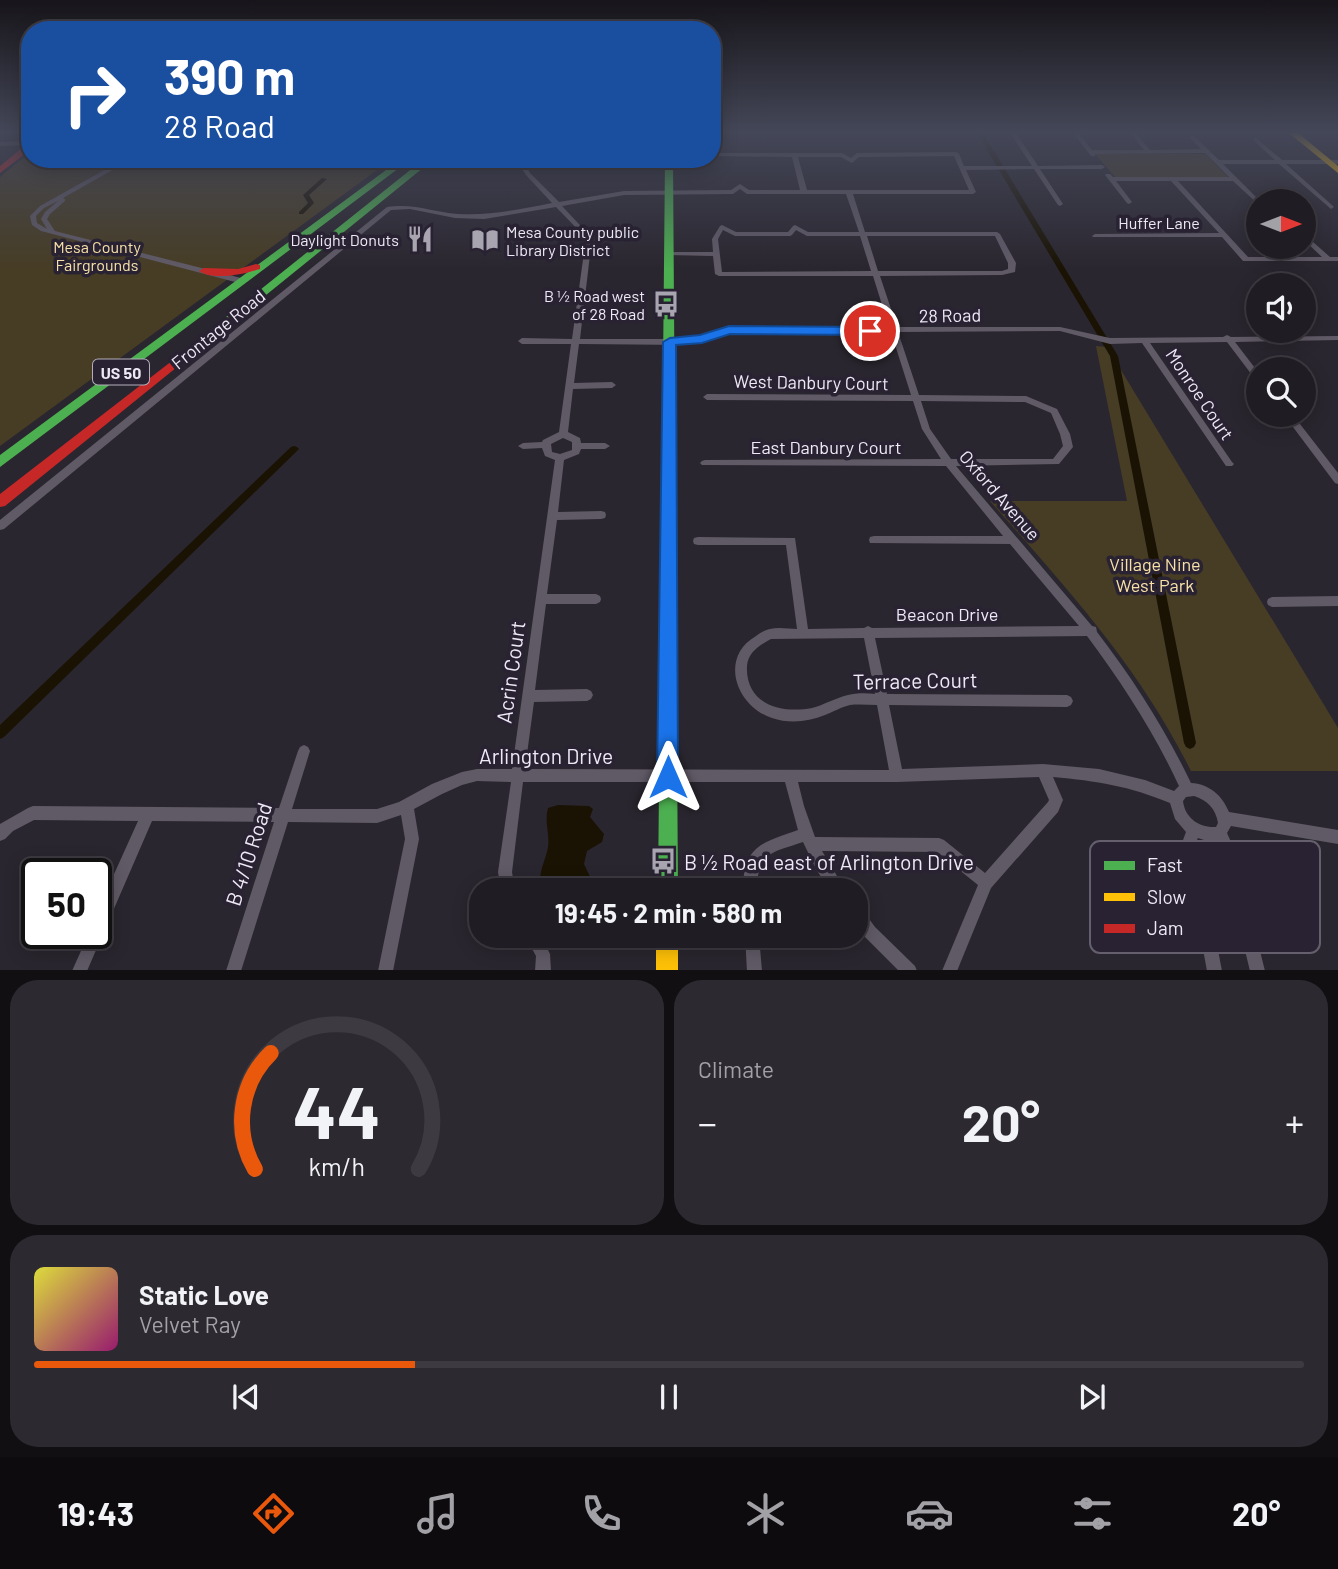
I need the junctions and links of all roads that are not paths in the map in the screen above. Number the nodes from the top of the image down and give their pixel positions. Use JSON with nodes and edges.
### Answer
{"nodes":[{"id":1,"x":95,"y":178,"type":"edge"},
{"id":2,"x":103,"y":178,"type":"edge"},
{"id":3,"x":381,"y":178,"type":"edge"},
{"id":4,"x":406,"y":178,"type":"edge"},
{"id":5,"x":532,"y":178,"type":"edge"},
{"id":6,"x":669,"y":178,"type":"edge"},
{"id":7,"x":801,"y":178,"type":"edge"},
{"id":8,"x":966,"y":178,"type":"edge"},
{"id":9,"x":1044,"y":178,"type":"edge"},
{"id":10,"x":1299,"y":178,"type":"edge"},
{"id":11,"x":1111,"y":179,"type":"joint"},
{"id":12,"x":1173,"y":179,"type":"junction"},
{"id":13,"x":1235,"y":179,"type":"joint"},
{"id":14,"x":1246,"y":190,"type":"edge"},
{"id":15,"x":669,"y":192,"type":"junction"},
{"id":16,"x":804,"y":192,"type":"junction"},
{"id":17,"x":849,"y":192,"type":"junction"},
{"id":18,"x":1129,"y":202,"type":"dead end"},
{"id":19,"x":557,"y":203,"type":"junction"},
{"id":20,"x":1060,"y":204,"type":"dead end"},
{"id":21,"x":1331,"y":206,"type":"dead end"},
{"id":22,"x":52,"y":230,"type":"junction"},
{"id":23,"x":863,"y":234,"type":"junction"},
{"id":24,"x":1224,"y":235,"type":"junction"},
{"id":25,"x":1095,"y":236,"type":"dead end"},
{"id":26,"x":1316,"y":248,"type":"edge"},
{"id":27,"x":670,"y":254,"type":"junction"},
{"id":28,"x":716,"y":254,"type":"junction"},
{"id":29,"x":1328,"y":259,"type":"junction"},
{"id":30,"x":1338,"y":259,"type":"edge"},
{"id":31,"x":268,"y":262,"type":"junction"},
{"id":32,"x":204,"y":271,"type":"junction"},
{"id":33,"x":876,"y":274,"type":"junction"},
{"id":34,"x":242,"y":281,"type":"junction"},
{"id":35,"x":201,"y":312,"type":"junction"},
{"id":36,"x":222,"y":326,"type":"junction"},
{"id":37,"x":894,"y":331,"type":"junction"},
{"id":38,"x":1227,"y":337,"type":"junction"},
{"id":39,"x":1338,"y":338,"type":"edge"},
{"id":40,"x":522,"y":341,"type":"dead end"},
{"id":41,"x":576,"y":341,"type":"junction"},
{"id":42,"x":1145,"y":341,"type":"junction"},
{"id":43,"x":670,"y":342,"type":"junction"},
{"id":44,"x":1246,"y":362,"type":"edge"},
{"id":45,"x":612,"y":385,"type":"dead end"},
{"id":46,"x":570,"y":386,"type":"junction"},
{"id":47,"x":706,"y":397,"type":"dead end"},
{"id":48,"x":916,"y":400,"type":"junction"},
{"id":49,"x":1297,"y":427,"type":"edge"},
{"id":50,"x":564,"y":434,"type":"junction"},
{"id":51,"x":1065,"y":434,"type":"joint"},
{"id":52,"x":523,"y":446,"type":"dead end"},
{"id":53,"x":545,"y":446,"type":"junction"},
{"id":54,"x":579,"y":446,"type":"junction"},
{"id":55,"x":605,"y":446,"type":"dead end"},
{"id":56,"x":560,"y":458,"type":"junction"},
{"id":57,"x":0,"y":462,"type":"edge"},
{"id":58,"x":705,"y":463,"type":"dead end"},
{"id":59,"x":946,"y":463,"type":"junction"},
{"id":60,"x":1229,"y":464,"type":"dead end"},
{"id":61,"x":1338,"y":480,"type":"edge"},
{"id":62,"x":0,"y":502,"type":"edge"},
{"id":63,"x":601,"y":515,"type":"dead end"},
{"id":64,"x":552,"y":516,"type":"junction"},
{"id":65,"x":0,"y":526,"type":"edge"},
{"id":66,"x":874,"y":540,"type":"dead end"},
{"id":67,"x":1013,"y":540,"type":"junction"},
{"id":68,"x":698,"y":541,"type":"dead end"},
{"id":69,"x":541,"y":599,"type":"junction"},
{"id":70,"x":596,"y":599,"type":"dead end"},
{"id":71,"x":1338,"y":601,"type":"edge"},
{"id":72,"x":1272,"y":602,"type":"dead end"},
{"id":73,"x":868,"y":631,"type":"junction"},
{"id":74,"x":1092,"y":631,"type":"junction"},
{"id":75,"x":803,"y":632,"type":"junction"},
{"id":76,"x":741,"y":680,"type":"joint"},
{"id":77,"x":587,"y":695,"type":"dead end"},
{"id":78,"x":528,"y":696,"type":"junction"},
{"id":79,"x":881,"y":699,"type":"junction"},
{"id":80,"x":1067,"y":701,"type":"dead end"},
{"id":81,"x":304,"y":751,"type":"dead end"},
{"id":82,"x":1043,"y":769,"type":"junction"},
{"id":83,"x":518,"y":775,"type":"junction"},
{"id":84,"x":790,"y":775,"type":"junction"},
{"id":85,"x":897,"y":776,"type":"junction"},
{"id":86,"x":668,"y":777,"type":"junction"},
{"id":87,"x":1187,"y":789,"type":"junction"},
{"id":88,"x":1177,"y":799,"type":"junction"},
{"id":89,"x":407,"y":807,"type":"junction"},
{"id":90,"x":147,"y":816,"type":"junction"},
{"id":91,"x":283,"y":816,"type":"junction"},
{"id":92,"x":1225,"y":818,"type":"junction"},
{"id":93,"x":1194,"y":829,"type":"junction"},
{"id":94,"x":4,"y":830,"type":"edge"},
{"id":95,"x":1220,"y":833,"type":"junction"},
{"id":96,"x":808,"y":839,"type":"junction"},
{"id":97,"x":1337,"y":839,"type":"edge"},
{"id":98,"x":1190,"y":841,"type":"edge"},
{"id":99,"x":1224,"y":841,"type":"edge"},
{"id":100,"x":506,"y":878,"type":"edge"},
{"id":101,"x":668,"y":878,"type":"edge"},
{"id":102,"x":750,"y":878,"type":"edge"},
{"id":103,"x":831,"y":878,"type":"edge"},
{"id":104,"x":986,"y":883,"type":"junction"},
{"id":105,"x":112,"y":896,"type":"edge"},
{"id":106,"x":868,"y":929,"type":"edge"},
{"id":107,"x":539,"y":948,"type":"edge"},
{"id":108,"x":667,"y":948,"type":"edge"},
{"id":109,"x":753,"y":948,"type":"edge"},
{"id":110,"x":89,"y":949,"type":"edge"},
{"id":111,"x":1254,"y":953,"type":"edge"},
{"id":112,"x":79,"y":970,"type":"edge"},
{"id":113,"x":233,"y":970,"type":"edge"},
{"id":114,"x":385,"y":970,"type":"edge"},
{"id":115,"x":543,"y":970,"type":"edge"},
{"id":116,"x":667,"y":970,"type":"edge"},
{"id":117,"x":755,"y":970,"type":"edge"},
{"id":118,"x":909,"y":970,"type":"edge"},
{"id":119,"x":949,"y":970,"type":"edge"},
{"id":120,"x":1258,"y":970,"type":"edge"}],
"edges":[{"from":1,"to":22,"type":"street"},
{"from":2,"to":22,"type":"street"},
{"from":3,"to":31,"type":"main road","number":"US 50"},
{"from":4,"to":36,"type":"main road","number":"US 50"},
{"from":5,"to":19,"type":"street"},
{"from":6,"to":15,"type":"main road"},
{"from":7,"to":16,"type":"street"},
{"from":8,"to":17,"type":"street"},
{"from":9,"to":20,"type":"street"},
{"from":10,"to":21,"type":"street"},
{"from":11,"to":12,"type":"street"},
{"from":11,"to":18,"type":"street"},
{"from":12,"to":13,"type":"street"},
{"from":12,"to":24,"type":"street"},
{"from":13,"to":14,"type":"street"},
{"from":15,"to":16,"type":"street"},
{"from":15,"to":19,"type":"street"},
{"from":15,"to":27,"type":"main road"},
{"from":16,"to":17,"type":"street"},
{"from":17,"to":23,"type":"street","name":"Oxford Avenue"},
{"from":19,"to":41,"type":"street"},
{"from":19,"to":65,"type":"street","name":"Frontage Road"},
{"from":22,"to":32,"type":"street"},
{"from":23,"to":28,"type":"street"},
{"from":23,"to":33,"type":"street","name":"Oxford Avenue"},
{"from":23,"to":33,"type":"street"},
{"from":24,"to":25,"type":"street","name":"Huffer Lane"},
{"from":24,"to":29,"type":"street"},
{"from":26,"to":29,"type":"street"},
{"from":27,"to":28,"type":"street"},
{"from":27,"to":43,"type":"main road"},
{"from":28,"to":33,"type":"street"},
{"from":29,"to":30,"type":"street"},
{"from":31,"to":32,"type":"main road"},
{"from":31,"to":34,"type":"main road","number":"US 50"},
{"from":32,"to":34,"type":"street"},
{"from":32,"to":35,"type":"main road"},
{"from":33,"to":37,"type":"street","name":"Oxford Avenue"},
{"from":34,"to":35,"type":"main road","number":"US 50"},
{"from":34,"to":36,"type":"main road"},
{"from":35,"to":57,"type":"main road","number":"US 50"},
{"from":36,"to":62,"type":"main road","number":"US 50"},
{"from":37,"to":42,"type":"street","name":"28 Road"},
{"from":37,"to":43,"type":"street","name":"28 Road"},
{"from":37,"to":48,"type":"street","name":"Oxford Avenue"},
{"from":38,"to":39,"type":"street","name":"28 Road"},
{"from":38,"to":42,"type":"street","name":"28 Road"},
{"from":38,"to":44,"type":"street"},
{"from":40,"to":41,"type":"street","name":"28 Road"},
{"from":41,"to":43,"type":"street","name":"28 Road"},
{"from":41,"to":46,"type":"street"},
{"from":42,"to":60,"type":"street","name":"Monroe Court"},
{"from":43,"to":86,"type":"main road"},
{"from":45,"to":46,"type":"street"},
{"from":46,"to":50,"type":"street"},
{"from":47,"to":48,"type":"street","name":"West Danbury Court"},
{"from":48,"to":51,"type":"street","name":"West Danbury Court"},
{"from":48,"to":59,"type":"street","name":"Oxford Avenue"},
{"from":49,"to":61,"type":"street"},
{"from":50,"to":53,"type":"street"},
{"from":50,"to":54,"type":"street"},
{"from":51,"to":59,"type":"street","name":"East Danbury Court"},
{"from":52,"to":53,"type":"street"},
{"from":53,"to":56,"type":"street"},
{"from":54,"to":55,"type":"street"},
{"from":54,"to":56,"type":"street"},
{"from":56,"to":64,"type":"street","name":"Acrin Court"},
{"from":58,"to":59,"type":"street","name":"East Danbury Court"},
{"from":59,"to":67,"type":"street","name":"Oxford Avenue"},
{"from":63,"to":64,"type":"street"},
{"from":64,"to":69,"type":"street","name":"Acrin Court"},
{"from":66,"to":67,"type":"street"},
{"from":67,"to":74,"type":"street","name":"Oxford Avenue"},
{"from":68,"to":75,"type":"street"},
{"from":69,"to":70,"type":"street"},
{"from":69,"to":78,"type":"street","name":"Acrin Court"},
{"from":71,"to":72,"type":"street"},
{"from":73,"to":74,"type":"street","name":"Beacon Drive"},
{"from":73,"to":75,"type":"street","name":"Beacon Drive"},
{"from":73,"to":79,"type":"street"},
{"from":74,"to":87,"type":"street","name":"Oxford Avenue"},
{"from":75,"to":76,"type":"street","name":"Beacon Drive"},
{"from":76,"to":79,"type":"street","name":"Terrace Court"},
{"from":77,"to":78,"type":"street"},
{"from":78,"to":83,"type":"street","name":"Acrin Court"},
{"from":79,"to":80,"type":"street","name":"Terrace Court"},
{"from":79,"to":85,"type":"street"},
{"from":81,"to":91,"type":"street","name":"B 4/10 Road"},
{"from":82,"to":85,"type":"street","name":"Arlington Drive"},
{"from":82,"to":88,"type":"street","name":"Arlington Drive"},
{"from":82,"to":104,"type":"street"},
{"from":83,"to":86,"type":"street","name":"Arlington Drive"},
{"from":83,"to":89,"type":"street","name":"Arlington Drive"},
{"from":83,"to":100,"type":"street","name":"Acrin Court"},
{"from":84,"to":85,"type":"street","name":"Arlington Drive"},
{"from":84,"to":86,"type":"street","name":"Arlington Drive"},
{"from":84,"to":96,"type":"street"},
{"from":86,"to":101,"type":"main road"},
{"from":87,"to":88,"type":"street"},
{"from":87,"to":92,"type":"street"},
{"from":88,"to":93,"type":"street"},
{"from":89,"to":91,"type":"street","name":"Arlington Drive"},
{"from":89,"to":114,"type":"street"},
{"from":90,"to":91,"type":"street","name":"Arlington Drive"},
{"from":90,"to":94,"type":"street","name":"Arlington Drive"},
{"from":90,"to":105,"type":"street"},
{"from":91,"to":113,"type":"street","name":"B 4/10 Road"},
{"from":92,"to":95,"type":"street"},
{"from":92,"to":97,"type":"street"},
{"from":93,"to":95,"type":"street"},
{"from":93,"to":98,"type":"street"},
{"from":95,"to":99,"type":"street"},
{"from":96,"to":102,"type":"street"},
{"from":96,"to":103,"type":"street"},
{"from":96,"to":104,"type":"street"},
{"from":104,"to":119,"type":"street"},
{"from":106,"to":118,"type":"street"},
{"from":107,"to":115,"type":"street"},
{"from":108,"to":116,"type":"main road"},
{"from":109,"to":117,"type":"street"},
{"from":110,"to":112,"type":"street"},
{"from":111,"to":120,"type":"street"}]}
